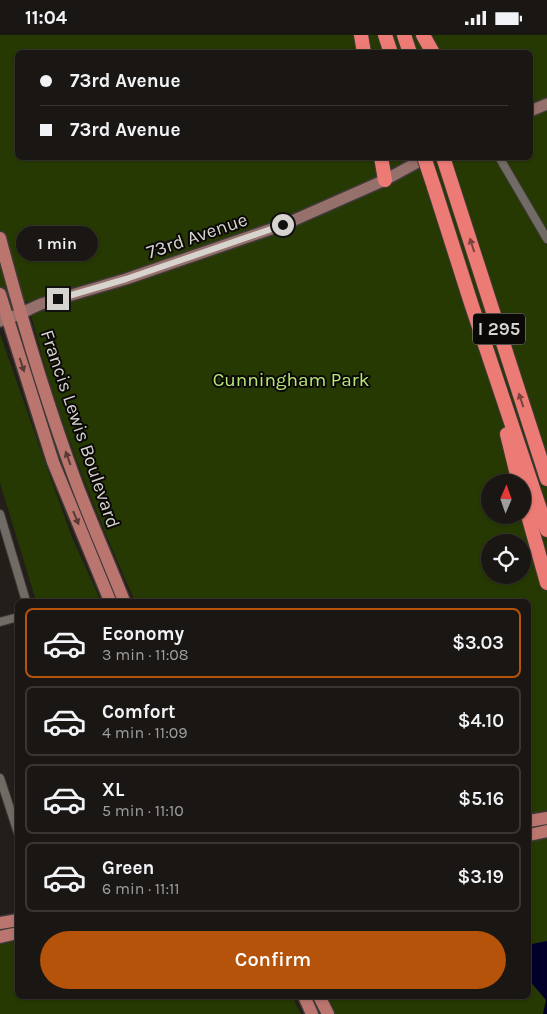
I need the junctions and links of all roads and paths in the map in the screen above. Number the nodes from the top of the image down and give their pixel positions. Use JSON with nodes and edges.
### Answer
{"nodes":[{"id":1,"x":361,"y":35,"type":"edge"},
{"id":2,"x":385,"y":35,"type":"edge"},
{"id":3,"x":404,"y":35,"type":"edge"},
{"id":4,"x":423,"y":35,"type":"edge"},
{"id":5,"x":364,"y":50,"type":"edge"},
{"id":6,"x":390,"y":50,"type":"edge"},
{"id":7,"x":409,"y":50,"type":"edge"},
{"id":8,"x":431,"y":50,"type":"edge"},
{"id":9,"x":547,"y":105,"type":"edge"},
{"id":10,"x":533,"y":110,"type":"edge"},
{"id":11,"x":382,"y":160,"type":"edge"},
{"id":12,"x":421,"y":160,"type":"edge"},
{"id":13,"x":427,"y":160,"type":"edge"},
{"id":14,"x":445,"y":160,"type":"edge"},
{"id":15,"x":501,"y":160,"type":"edge"},
{"id":16,"x":385,"y":180,"type":"junction"},
{"id":17,"x":0,"y":238,"type":"edge"},
{"id":18,"x":547,"y":239,"type":"edge"},
{"id":19,"x":0,"y":294,"type":"edge"},
{"id":20,"x":471,"y":303,"type":"junction"},
{"id":21,"x":20,"y":314,"type":"junction"},
{"id":22,"x":3,"y":319,"type":"edge"},
{"id":23,"x":528,"y":420,"type":"junction"},
{"id":24,"x":547,"y":466,"type":"edge"},
{"id":25,"x":518,"y":474,"type":"edge"},
{"id":26,"x":547,"y":479,"type":"edge"},
{"id":27,"x":0,"y":514,"type":"edge"},
{"id":28,"x":530,"y":524,"type":"edge"},
{"id":29,"x":547,"y":530,"type":"edge"},
{"id":30,"x":547,"y":583,"type":"edge"},
{"id":31,"x":25,"y":599,"type":"edge"},
{"id":32,"x":109,"y":599,"type":"edge"},
{"id":33,"x":123,"y":599,"type":"edge"},
{"id":34,"x":15,"y":618,"type":"edge"},
{"id":35,"x":0,"y":623,"type":"edge"},
{"id":36,"x":0,"y":778,"type":"edge"},
{"id":37,"x":547,"y":818,"type":"edge"},
{"id":38,"x":531,"y":821,"type":"edge"},
{"id":39,"x":15,"y":824,"type":"edge"},
{"id":40,"x":547,"y":831,"type":"edge"},
{"id":41,"x":531,"y":835,"type":"edge"},
{"id":42,"x":15,"y":920,"type":"edge"},
{"id":43,"x":0,"y":923,"type":"edge"},
{"id":44,"x":15,"y":934,"type":"edge"},
{"id":45,"x":0,"y":937,"type":"edge"},
{"id":46,"x":305,"y":999,"type":"edge"},
{"id":47,"x":320,"y":999,"type":"edge"},
{"id":48,"x":312,"y":1014,"type":"edge"},
{"id":49,"x":328,"y":1014,"type":"edge"}],
"edges":[{"from":1,"to":5,"type":"highway"},
{"from":2,"to":6,"type":"highway"},
{"from":3,"to":7,"type":"highway"},
{"from":4,"to":8,"type":"highway"},
{"from":9,"to":10,"type":"street"},
{"from":11,"to":16,"type":"highway"},
{"from":12,"to":16,"type":"street","name":"73rd Avenue"},
{"from":13,"to":20,"type":"highway","number":"I 295","bridge":true},
{"from":23,"to":14,"type":"highway","number":"I 295","one_way":true},
{"from":15,"to":18,"type":"street"},
{"from":16,"to":21,"type":"street","name":"73rd Avenue"},
{"from":17,"to":21,"type":"main road","name":"Francis Lewis Boulevard"},
{"from":19,"to":22,"type":"main road","name":"Francis Lewis Boulevard"},
{"from":20,"to":25,"type":"highway"},
{"from":20,"to":29,"type":"highway","number":"I 295"},
{"from":21,"to":22,"type":"street","name":"73rd Avenue"},
{"from":33,"to":21,"type":"main road","name":"Francis Lewis Boulevard","one_way":true},
{"from":22,"to":32,"type":"main road","name":"Francis Lewis Boulevard","one_way":true},
{"from":23,"to":24,"type":"highway"},
{"from":23,"to":26,"type":"highway","number":"I 295"},
{"from":27,"to":31,"type":"street"},
{"from":28,"to":30,"type":"highway"},
{"from":34,"to":35,"type":"street"},
{"from":36,"to":39,"type":"street"},
{"from":37,"to":38,"type":"main road"},
{"from":40,"to":41,"type":"main road"},
{"from":42,"to":43,"type":"main road"},
{"from":44,"to":45,"type":"main road"},
{"from":46,"to":48,"type":"main road"},
{"from":47,"to":49,"type":"main road"}]}
